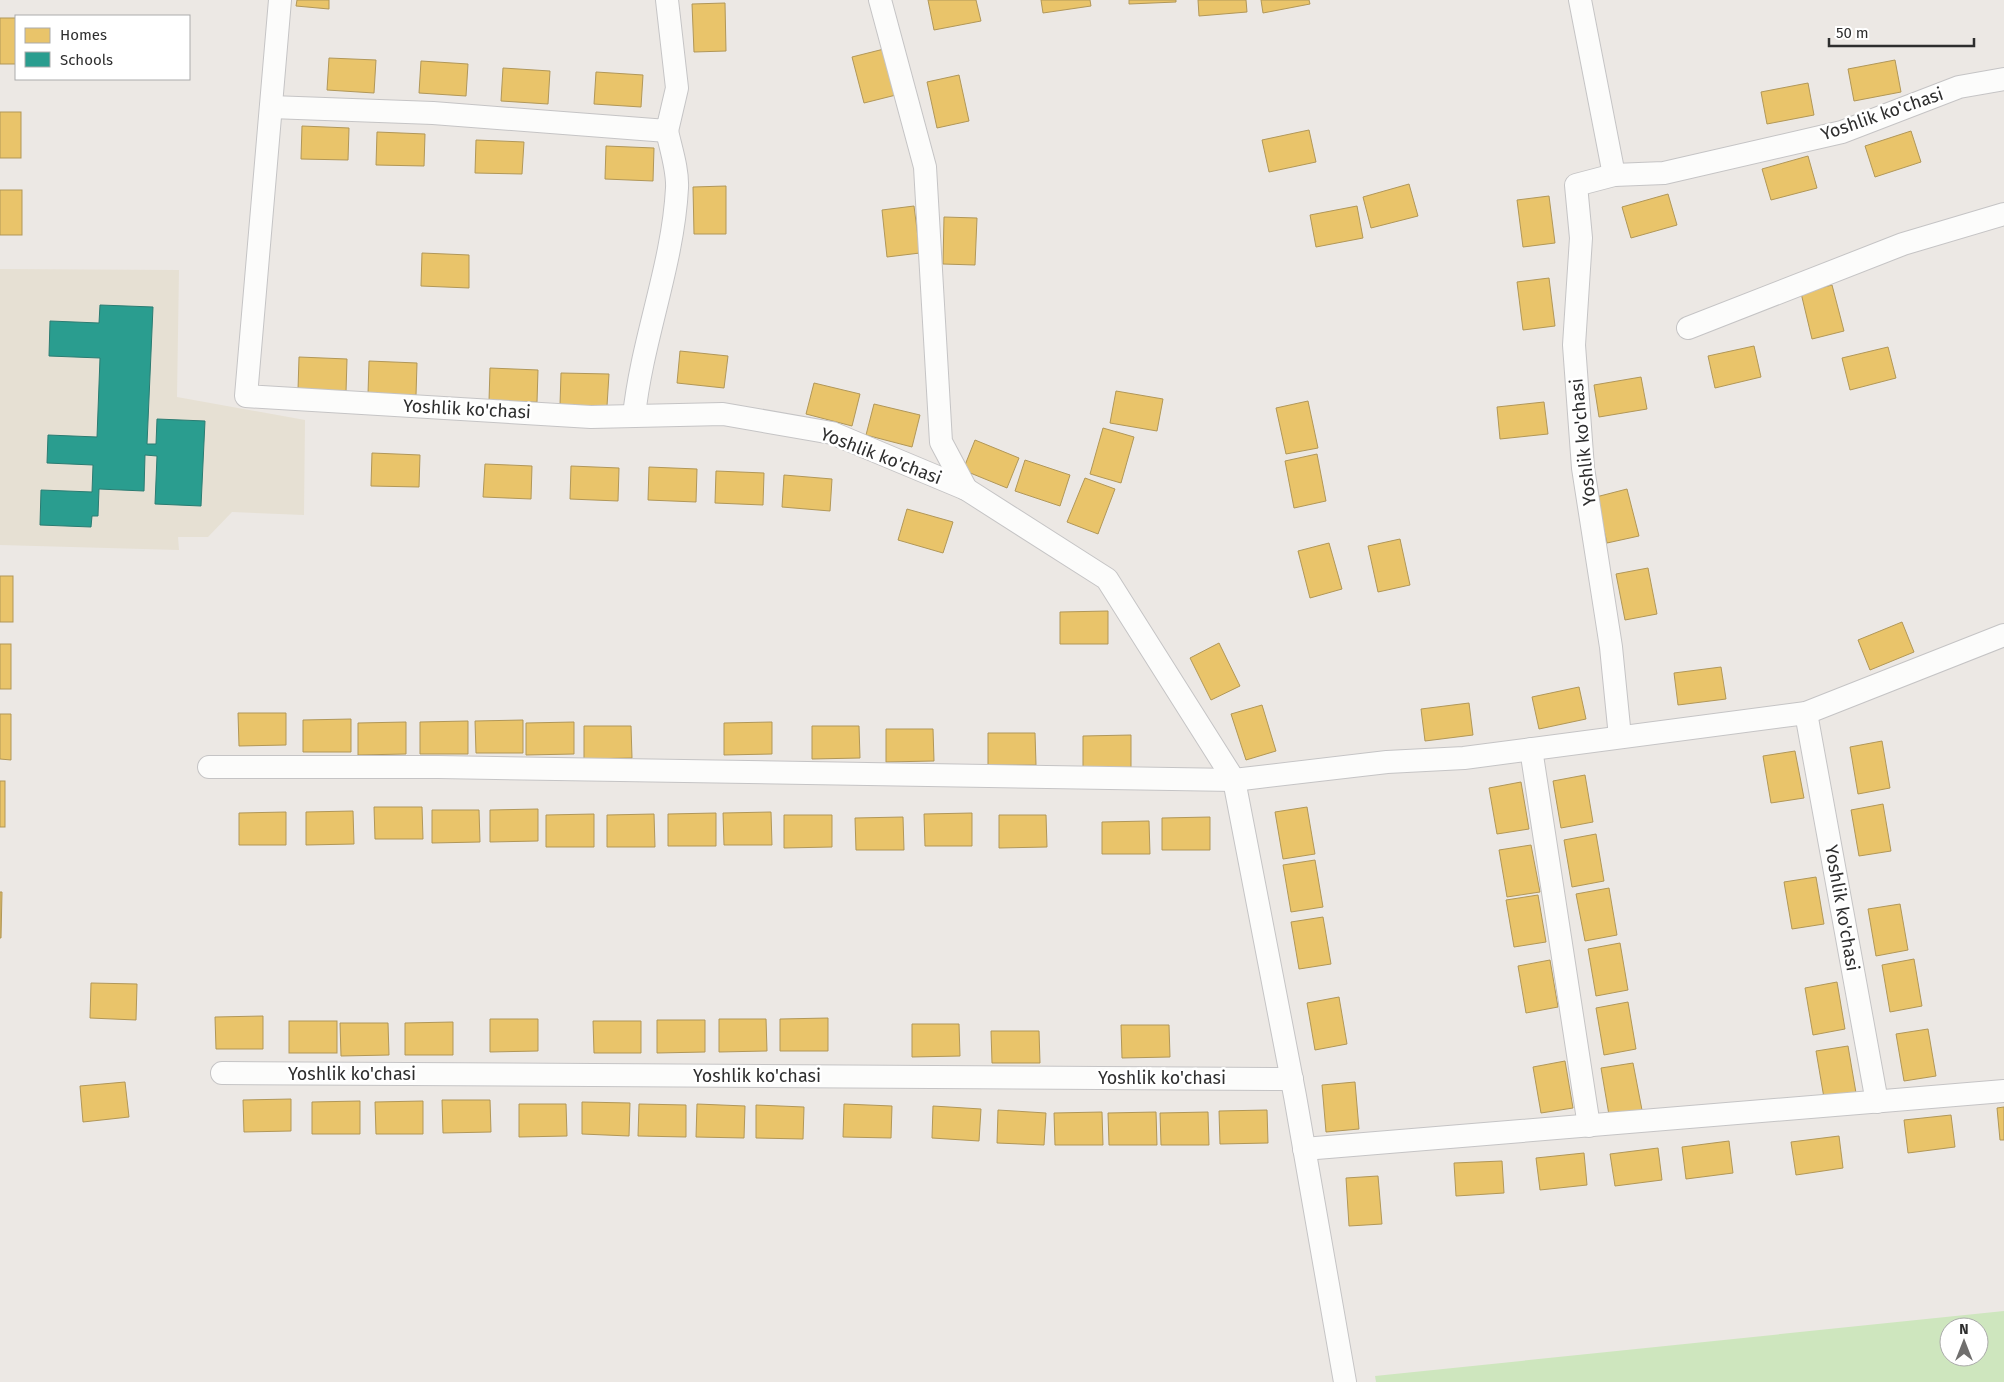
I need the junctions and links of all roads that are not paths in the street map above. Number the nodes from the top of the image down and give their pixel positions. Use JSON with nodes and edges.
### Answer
{"nodes":[{"id":1,"x":280,"y":0,"type":"edge"},
{"id":2,"x":666,"y":0,"type":"edge"},
{"id":3,"x":880,"y":0,"type":"edge"},
{"id":4,"x":1580,"y":0,"type":"edge"},
{"id":5,"x":2004,"y":79,"type":"edge"},
{"id":6,"x":271,"y":107,"type":"junction"},
{"id":7,"x":667,"y":131,"type":"junction"},
{"id":8,"x":1614,"y":175,"type":"junction"},
{"id":9,"x":2004,"y":214,"type":"edge"},
{"id":10,"x":1688,"y":328,"type":"dead end"},
{"id":11,"x":634,"y":416,"type":"junction"},
{"id":12,"x":966,"y":489,"type":"junction"},
{"id":13,"x":2004,"y":635,"type":"edge"},
{"id":14,"x":1806,"y":713,"type":"junction"},
{"id":15,"x":1620,"y":737,"type":"junction"},
{"id":16,"x":1531,"y":749,"type":"junction"},
{"id":17,"x":209,"y":767,"type":"dead end"},
{"id":18,"x":1234,"y":780,"type":"junction"},
{"id":19,"x":222,"y":1073,"type":"dead end"},
{"id":20,"x":1292,"y":1079,"type":"junction"},
{"id":21,"x":2004,"y":1091,"type":"edge"},
{"id":22,"x":1878,"y":1102,"type":"junction"},
{"id":23,"x":1589,"y":1126,"type":"junction"},
{"id":24,"x":1304,"y":1150,"type":"junction"},
{"id":25,"x":1346,"y":1382,"type":"edge"}],
"edges":[{"from":1,"to":6,"type":"street","name":"Yoshlik ko'chasi"},
{"from":2,"to":7,"type":"street"},
{"from":3,"to":12,"type":"street","name":"Yoshlik ko'chasi"},
{"from":4,"to":8,"type":"street"},
{"from":5,"to":8,"type":"street","name":"Yoshlik ko'chasi"},
{"from":6,"to":7,"type":"street"},
{"from":6,"to":11,"type":"street","name":"Yoshlik ko'chasi"},
{"from":7,"to":11,"type":"street"},
{"from":8,"to":15,"type":"street","name":"Yoshlik ko'chasi"},
{"from":9,"to":10,"type":"street"},
{"from":11,"to":12,"type":"street","name":"Yoshlik ko'chasi"},
{"from":12,"to":18,"type":"street","name":"Yoshlik ko'chasi"},
{"from":13,"to":14,"type":"street"},
{"from":14,"to":15,"type":"street"},
{"from":14,"to":22,"type":"street","name":"Yoshlik ko'chasi"},
{"from":15,"to":16,"type":"street"},
{"from":16,"to":18,"type":"street"},
{"from":16,"to":23,"type":"street"},
{"from":17,"to":18,"type":"street"},
{"from":18,"to":20,"type":"street","name":"Yoshlik ko'chasi"},
{"from":19,"to":20,"type":"street","name":"Yoshlik ko'chasi"},
{"from":20,"to":24,"type":"street","name":"Yoshlik ko'chasi"},
{"from":21,"to":22,"type":"street"},
{"from":22,"to":23,"type":"street"},
{"from":23,"to":24,"type":"street"},
{"from":24,"to":25,"type":"street","name":"Yoshlik ko'chasi"}]}
